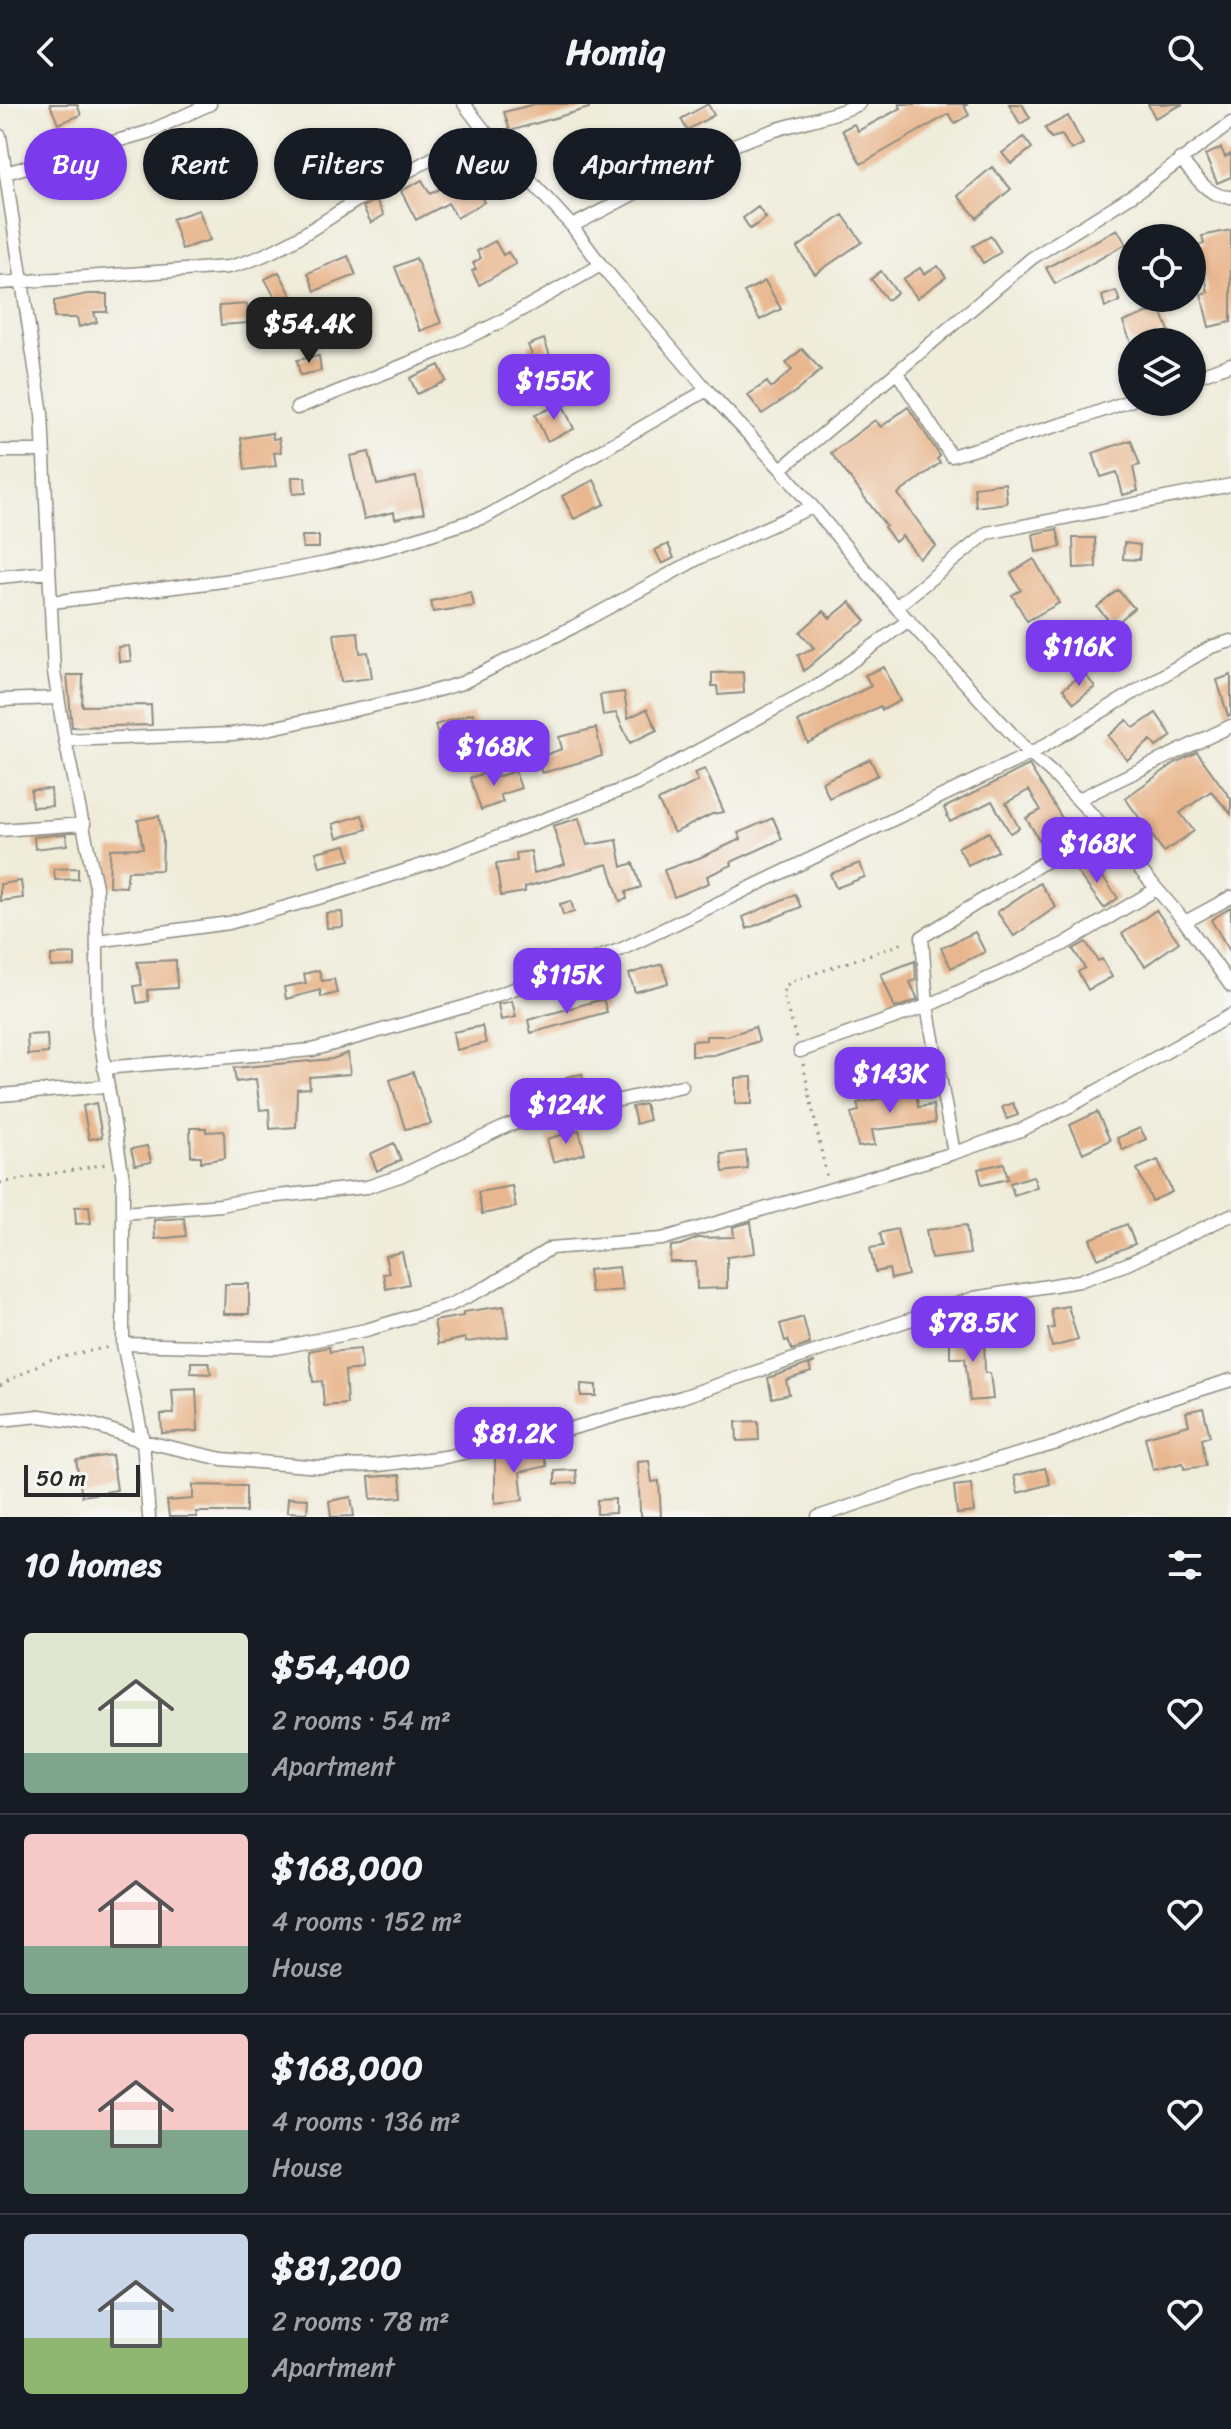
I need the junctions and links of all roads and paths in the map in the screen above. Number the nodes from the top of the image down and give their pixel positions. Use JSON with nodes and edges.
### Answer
{"nodes":[{"id":1,"x":210,"y":104,"type":"edge"},
{"id":2,"x":464,"y":104,"type":"edge"},
{"id":3,"x":859,"y":104,"type":"edge"},
{"id":4,"x":1231,"y":123,"type":"edge"},
{"id":5,"x":482,"y":128,"type":"edge"},
{"id":6,"x":0,"y":136,"type":"edge"},
{"id":7,"x":1180,"y":159,"type":"junction"},
{"id":8,"x":428,"y":161,"type":"edge"},
{"id":9,"x":6,"y":173,"type":"junction"},
{"id":10,"x":537,"y":188,"type":"edge"},
{"id":11,"x":1231,"y":197,"type":"edge"},
{"id":12,"x":572,"y":226,"type":"junction"},
{"id":13,"x":601,"y":265,"type":"junction"},
{"id":14,"x":23,"y":280,"type":"junction"},
{"id":15,"x":0,"y":283,"type":"edge"},
{"id":16,"x":1231,"y":364,"type":"edge"},
{"id":17,"x":897,"y":372,"type":"junction"},
{"id":18,"x":1206,"y":373,"type":"edge"},
{"id":19,"x":707,"y":390,"type":"junction"},
{"id":20,"x":1118,"y":405,"type":"edge"},
{"id":21,"x":297,"y":408,"type":"dead end"},
{"id":22,"x":0,"y":451,"type":"edge"},
{"id":23,"x":43,"y":451,"type":"junction"},
{"id":24,"x":781,"y":469,"type":"junction"},
{"id":25,"x":1231,"y":485,"type":"edge"},
{"id":26,"x":812,"y":507,"type":"junction"},
{"id":27,"x":49,"y":572,"type":"junction"},
{"id":28,"x":0,"y":577,"type":"edge"},
{"id":29,"x":52,"y":602,"type":"junction"},
{"id":30,"x":896,"y":607,"type":"junction"},
{"id":31,"x":909,"y":620,"type":"junction"},
{"id":32,"x":1231,"y":641,"type":"edge"},
{"id":33,"x":58,"y":698,"type":"junction"},
{"id":34,"x":0,"y":700,"type":"edge"},
{"id":35,"x":1231,"y":726,"type":"edge"},
{"id":36,"x":65,"y":740,"type":"junction"},
{"id":37,"x":1030,"y":754,"type":"junction"},
{"id":38,"x":1079,"y":799,"type":"junction"},
{"id":39,"x":84,"y":824,"type":"junction"},
{"id":40,"x":1103,"y":826,"type":"junction"},
{"id":41,"x":0,"y":830,"type":"edge"},
{"id":42,"x":1155,"y":890,"type":"junction"},
{"id":43,"x":1231,"y":897,"type":"edge"},
{"id":44,"x":1185,"y":922,"type":"junction"},
{"id":45,"x":922,"y":937,"type":"junction"},
{"id":46,"x":97,"y":941,"type":"junction"},
{"id":47,"x":1231,"y":986,"type":"edge"},
{"id":48,"x":927,"y":1006,"type":"junction"},
{"id":49,"x":1231,"y":1015,"type":"edge"},
{"id":50,"x":800,"y":1051,"type":"junction"},
{"id":51,"x":104,"y":1068,"type":"junction"},
{"id":52,"x":107,"y":1086,"type":"junction"},
{"id":53,"x":682,"y":1086,"type":"dead end"},
{"id":54,"x":0,"y":1095,"type":"edge"},
{"id":55,"x":954,"y":1153,"type":"junction"},
{"id":56,"x":120,"y":1161,"type":"junction"},
{"id":57,"x":0,"y":1183,"type":"edge"},
{"id":58,"x":829,"y":1188,"type":"junction"},
{"id":59,"x":123,"y":1213,"type":"junction"},
{"id":60,"x":1231,"y":1215,"type":"edge"},
{"id":61,"x":123,"y":1344,"type":"junction"},
{"id":62,"x":1231,"y":1380,"type":"edge"},
{"id":63,"x":0,"y":1385,"type":"edge"},
{"id":64,"x":0,"y":1420,"type":"edge"},
{"id":65,"x":143,"y":1441,"type":"junction"},
{"id":66,"x":149,"y":1517,"type":"edge"},
{"id":67,"x":818,"y":1517,"type":"edge"}],
"edges":[{"from":1,"to":9,"type":"street"},
{"from":2,"to":5,"type":"street"},
{"from":3,"to":12,"type":"street"},
{"from":4,"to":7,"type":"street"},
{"from":6,"to":9,"type":"street"},
{"from":7,"to":11,"type":"street"},
{"from":7,"to":17,"type":"street"},
{"from":8,"to":14,"type":"street"},
{"from":9,"to":14,"type":"street"},
{"from":10,"to":12,"type":"street"},
{"from":12,"to":13,"type":"street"},
{"from":13,"to":19,"type":"street"},
{"from":13,"to":21,"type":"street"},
{"from":14,"to":15,"type":"street"},
{"from":14,"to":23,"type":"street"},
{"from":16,"to":18,"type":"street"},
{"from":17,"to":20,"type":"street"},
{"from":17,"to":24,"type":"street"},
{"from":19,"to":24,"type":"street"},
{"from":19,"to":29,"type":"street"},
{"from":22,"to":23,"type":"street"},
{"from":23,"to":27,"type":"street"},
{"from":24,"to":26,"type":"street"},
{"from":25,"to":30,"type":"street"},
{"from":26,"to":30,"type":"street"},
{"from":26,"to":36,"type":"street"},
{"from":27,"to":28,"type":"street"},
{"from":27,"to":29,"type":"street"},
{"from":29,"to":33,"type":"street"},
{"from":30,"to":31,"type":"street"},
{"from":31,"to":37,"type":"street"},
{"from":31,"to":46,"type":"street"},
{"from":32,"to":37,"type":"street"},
{"from":33,"to":34,"type":"street"},
{"from":33,"to":36,"type":"street"},
{"from":35,"to":38,"type":"street"},
{"from":36,"to":39,"type":"street"},
{"from":37,"to":38,"type":"street"},
{"from":37,"to":51,"type":"street"},
{"from":38,"to":40,"type":"street"},
{"from":39,"to":41,"type":"street"},
{"from":39,"to":46,"type":"street"},
{"from":40,"to":42,"type":"street"},
{"from":40,"to":45,"type":"street"},
{"from":42,"to":44,"type":"street"},
{"from":42,"to":48,"type":"street"},
{"from":43,"to":44,"type":"street"},
{"from":44,"to":47,"type":"street"},
{"from":45,"to":48,"type":"street"},
{"from":45,"to":50,"type":"path"},
{"from":46,"to":51,"type":"street"},
{"from":48,"to":50,"type":"street"},
{"from":48,"to":55,"type":"street"},
{"from":49,"to":55,"type":"street"},
{"from":50,"to":58,"type":"path"},
{"from":51,"to":52,"type":"street"},
{"from":52,"to":54,"type":"street"},
{"from":52,"to":56,"type":"street"},
{"from":53,"to":59,"type":"street"},
{"from":55,"to":58,"type":"street"},
{"from":56,"to":57,"type":"path"},
{"from":56,"to":59,"type":"street"},
{"from":58,"to":61,"type":"street"},
{"from":59,"to":61,"type":"street"},
{"from":60,"to":65,"type":"street"},
{"from":61,"to":63,"type":"path"},
{"from":61,"to":65,"type":"street"},
{"from":62,"to":67,"type":"street"},
{"from":64,"to":65,"type":"street"},
{"from":65,"to":66,"type":"street"}]}
